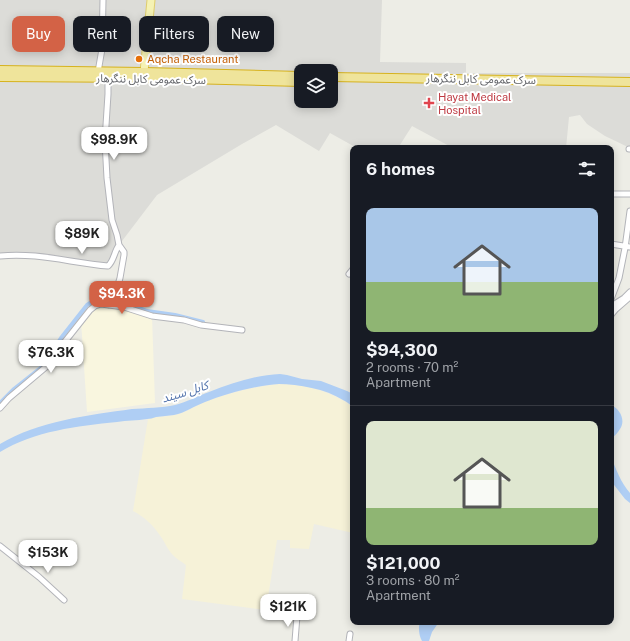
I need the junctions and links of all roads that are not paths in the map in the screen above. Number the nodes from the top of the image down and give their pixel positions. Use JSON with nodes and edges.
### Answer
{"nodes":[{"id":1,"x":103,"y":0,"type":"edge"},
{"id":2,"x":151,"y":0,"type":"edge"},
{"id":3,"x":0,"y":70,"type":"edge"},
{"id":4,"x":98,"y":72,"type":"junction"},
{"id":5,"x":144,"y":72,"type":"junction"},
{"id":6,"x":15,"y":74,"type":"junction"},
{"id":7,"x":294,"y":76,"type":"edge"},
{"id":8,"x":0,"y":77,"type":"edge"},
{"id":9,"x":338,"y":77,"type":"edge"},
{"id":10,"x":108,"y":78,"type":"junction"},
{"id":11,"x":391,"y":81,"type":"junction"},
{"id":12,"x":294,"y":82,"type":"edge"},
{"id":13,"x":630,"y":82,"type":"edge"},
{"id":14,"x":338,"y":83,"type":"edge"},
{"id":15,"x":554,"y":83,"type":"junction"},
{"id":16,"x":630,"y":87,"type":"edge"},
{"id":17,"x":614,"y":194,"type":"edge"},
{"id":18,"x":630,"y":195,"type":"edge"},
{"id":19,"x":630,"y":211,"type":"edge"},
{"id":20,"x":629,"y":227,"type":"edge"},
{"id":21,"x":614,"y":245,"type":"edge"},
{"id":22,"x":120,"y":247,"type":"junction"},
{"id":23,"x":628,"y":247,"type":"edge"},
{"id":24,"x":0,"y":256,"type":"edge"},
{"id":25,"x":630,"y":292,"type":"edge"},
{"id":26,"x":614,"y":297,"type":"edge"},
{"id":27,"x":630,"y":297,"type":"edge"},
{"id":28,"x":614,"y":304,"type":"edge"},
{"id":29,"x":614,"y":304,"type":"edge"},
{"id":30,"x":108,"y":305,"type":"junction"},
{"id":31,"x":242,"y":330,"type":"dead end"},
{"id":32,"x":0,"y":408,"type":"edge"},
{"id":33,"x":0,"y":546,"type":"edge"},
{"id":34,"x":64,"y":600,"type":"dead end"},
{"id":35,"x":297,"y":616,"type":"dead end"},
{"id":36,"x":350,"y":634,"type":"dead end"},
{"id":37,"x":295,"y":641,"type":"edge"},
{"id":38,"x":349,"y":641,"type":"edge"}],
"edges":[{"from":1,"to":4,"type":"street"},
{"from":2,"to":5,"type":"main road"},
{"from":3,"to":6,"type":"highway","name":"سرک عمومی کابل ننگرهار"},
{"from":4,"to":5,"type":"highway","name":"سرک عمومی کابل ننگرهار"},
{"from":4,"to":6,"type":"highway","name":"سرک عمومی کابل ننگرهار"},
{"from":5,"to":7,"type":"highway","name":"سرک عمومی کابل ننگرهار"},
{"from":6,"to":8,"type":"highway","name":"سرک عمومی کابل ننگرهار"},
{"from":6,"to":10,"type":"highway","name":"سرک عمومی کابل ننگرهار"},
{"from":9,"to":11,"type":"highway","name":"سرک عمومی کابل ننگرهار"},
{"from":10,"to":12,"type":"highway","name":"سرک عمومی کابل ننگرهار"},
{"from":10,"to":22,"type":"street"},
{"from":11,"to":14,"type":"highway","name":"سرک عمومی کابل ننگرهار"},
{"from":11,"to":15,"type":"highway","name":"سرک عمومی کابل ننگرهار"},
{"from":13,"to":15,"type":"highway","name":"سرک عمومی کابل ننگرهار"},
{"from":15,"to":16,"type":"highway","name":"سرک عمومی کابل ننگرهار"},
{"from":17,"to":18,"type":"street"},
{"from":19,"to":20,"type":"street"},
{"from":20,"to":23,"type":"street"},
{"from":21,"to":23,"type":"street"},
{"from":22,"to":24,"type":"street"},
{"from":22,"to":30,"type":"street"},
{"from":23,"to":26,"type":"street"},
{"from":25,"to":28,"type":"street"},
{"from":27,"to":29,"type":"street"},
{"from":30,"to":31,"type":"street"},
{"from":30,"to":32,"type":"street"},
{"from":33,"to":34,"type":"street"},
{"from":35,"to":37,"type":"street"},
{"from":36,"to":38,"type":"street"}]}
